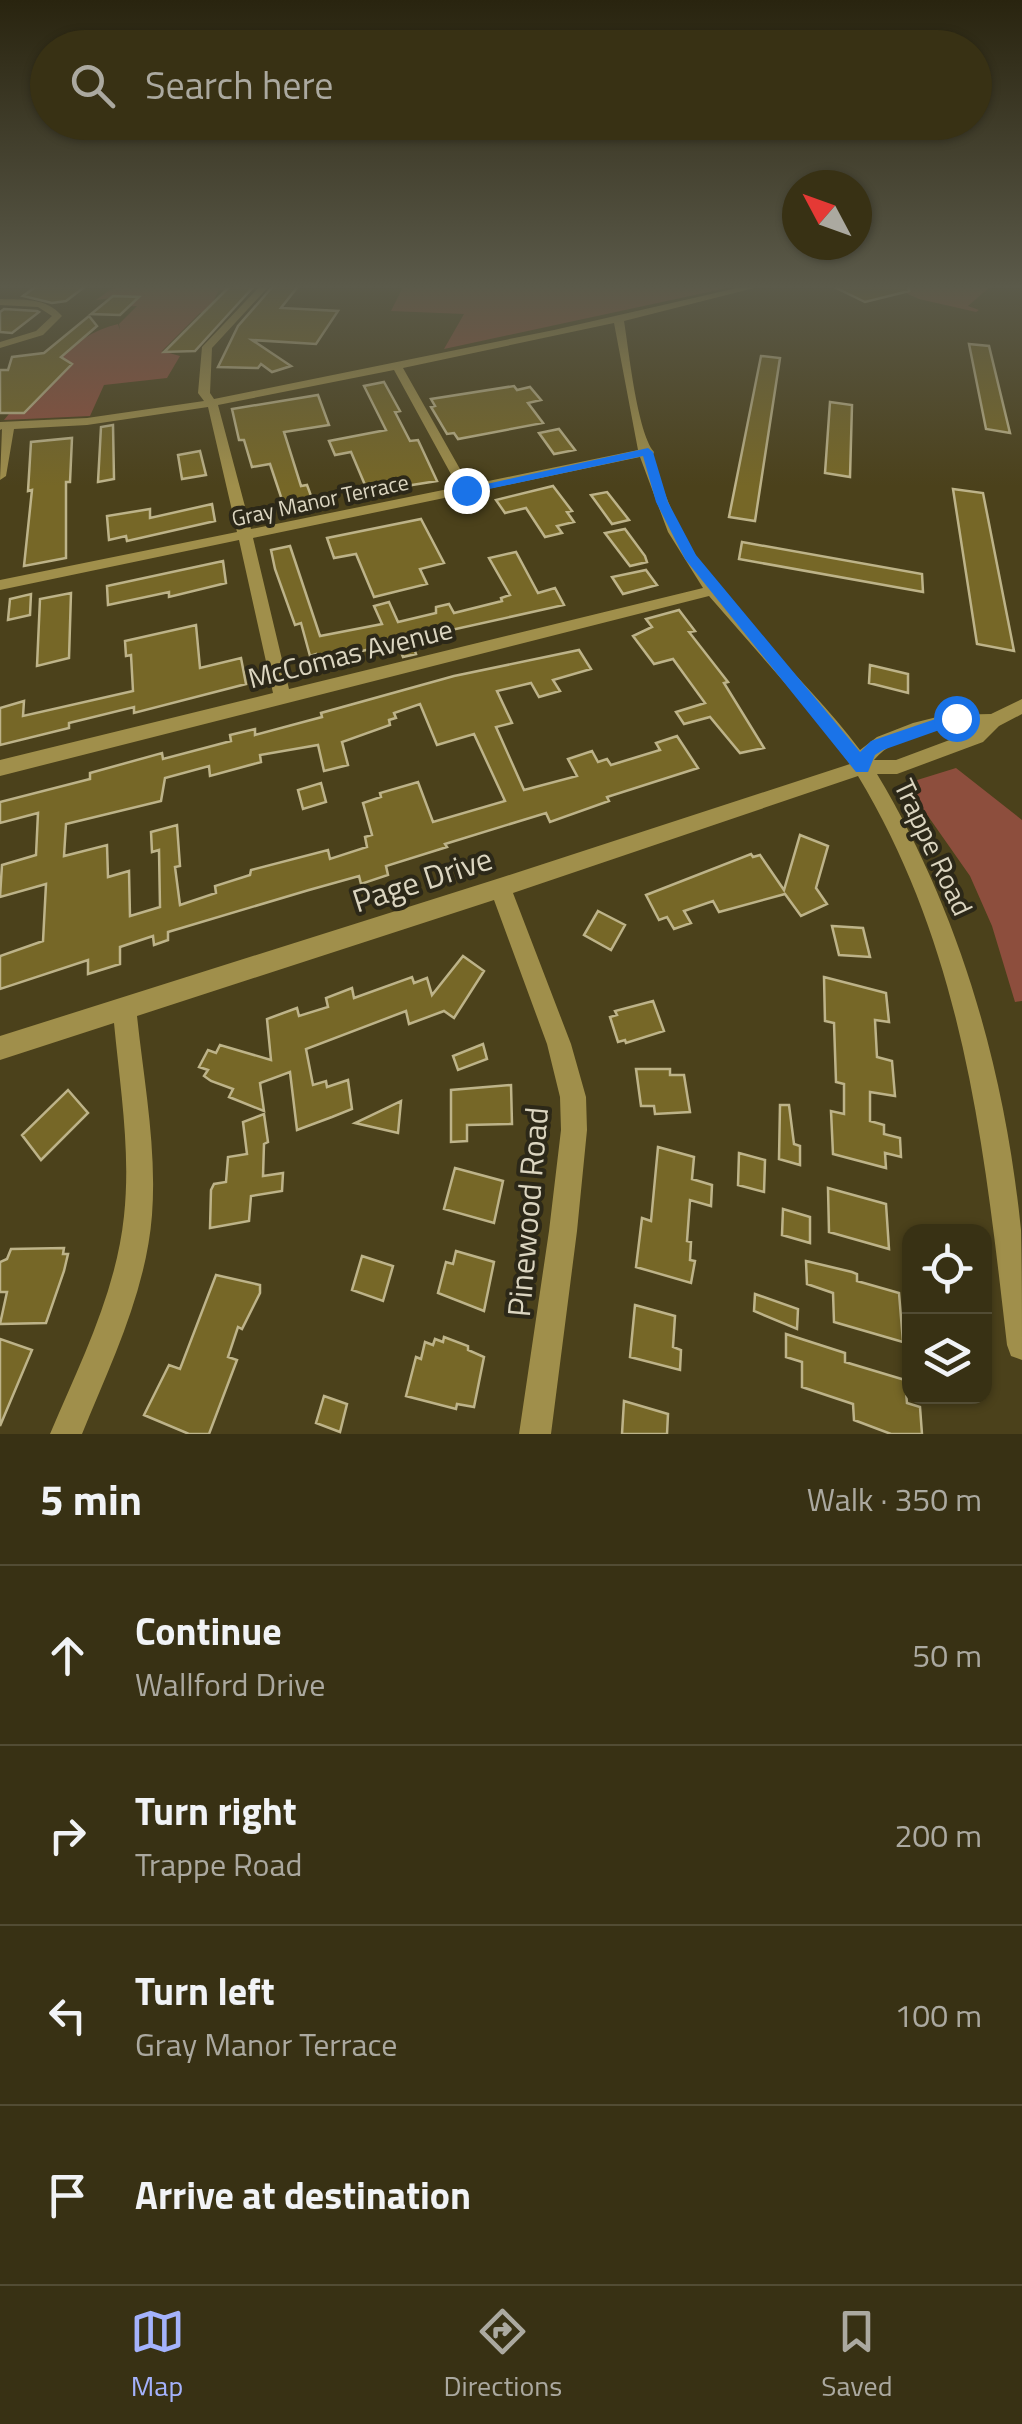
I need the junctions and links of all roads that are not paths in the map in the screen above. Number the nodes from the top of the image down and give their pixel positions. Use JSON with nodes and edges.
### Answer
{"nodes":[{"id":1,"x":207,"y":352,"type":"edge"},
{"id":2,"x":466,"y":352,"type":"edge"},
{"id":3,"x":626,"y":352,"type":"edge"},
{"id":4,"x":396,"y":366,"type":"junction"},
{"id":5,"x":212,"y":403,"type":"junction"},
{"id":6,"x":5,"y":426,"type":"edge"},
{"id":7,"x":648,"y":452,"type":"junction"},
{"id":8,"x":0,"y":476,"type":"edge"},
{"id":9,"x":466,"y":490,"type":"junction"},
{"id":10,"x":244,"y":536,"type":"junction"},
{"id":11,"x":0,"y":585,"type":"edge"},
{"id":12,"x":714,"y":590,"type":"junction"},
{"id":13,"x":282,"y":698,"type":"junction"},
{"id":14,"x":1022,"y":706,"type":"edge"},
{"id":15,"x":993,"y":721,"type":"junction"},
{"id":16,"x":862,"y":767,"type":"junction"},
{"id":17,"x":0,"y":768,"type":"edge"},
{"id":18,"x":500,"y":888,"type":"junction"},
{"id":19,"x":124,"y":1007,"type":"junction"},
{"id":20,"x":0,"y":1048,"type":"edge"},
{"id":21,"x":1022,"y":1346,"type":"edge"},
{"id":22,"x":66,"y":1434,"type":"edge"},
{"id":23,"x":535,"y":1434,"type":"edge"}],
"edges":[{"from":1,"to":5,"type":"street"},
{"from":2,"to":4,"type":"street"},
{"from":3,"to":7,"type":"street","name":"Trappe Road"},
{"from":4,"to":5,"type":"street"},
{"from":4,"to":9,"type":"street"},
{"from":5,"to":6,"type":"street"},
{"from":5,"to":10,"type":"street"},
{"from":6,"to":8,"type":"street"},
{"from":7,"to":9,"type":"street","name":"Gray Manor Terrace"},
{"from":7,"to":12,"type":"street","name":"Trappe Road"},
{"from":9,"to":10,"type":"street","name":"Gray Manor Terrace"},
{"from":10,"to":11,"type":"street","name":"Gray Manor Terrace"},
{"from":10,"to":13,"type":"street"},
{"from":12,"to":13,"type":"street","name":"McComas Avenue"},
{"from":12,"to":16,"type":"street","name":"Trappe Road"},
{"from":13,"to":17,"type":"street","name":"McComas Avenue"},
{"from":14,"to":15,"type":"street"},
{"from":15,"to":16,"type":"street"},
{"from":15,"to":16,"type":"street"},
{"from":16,"to":18,"type":"street","name":"Page Drive"},
{"from":16,"to":21,"type":"street","name":"Trappe Road"},
{"from":18,"to":19,"type":"street","name":"Page Drive"},
{"from":18,"to":23,"type":"street","name":"Pinewood Road"},
{"from":19,"to":20,"type":"street","name":"Page Drive"},
{"from":19,"to":22,"type":"street"}]}
